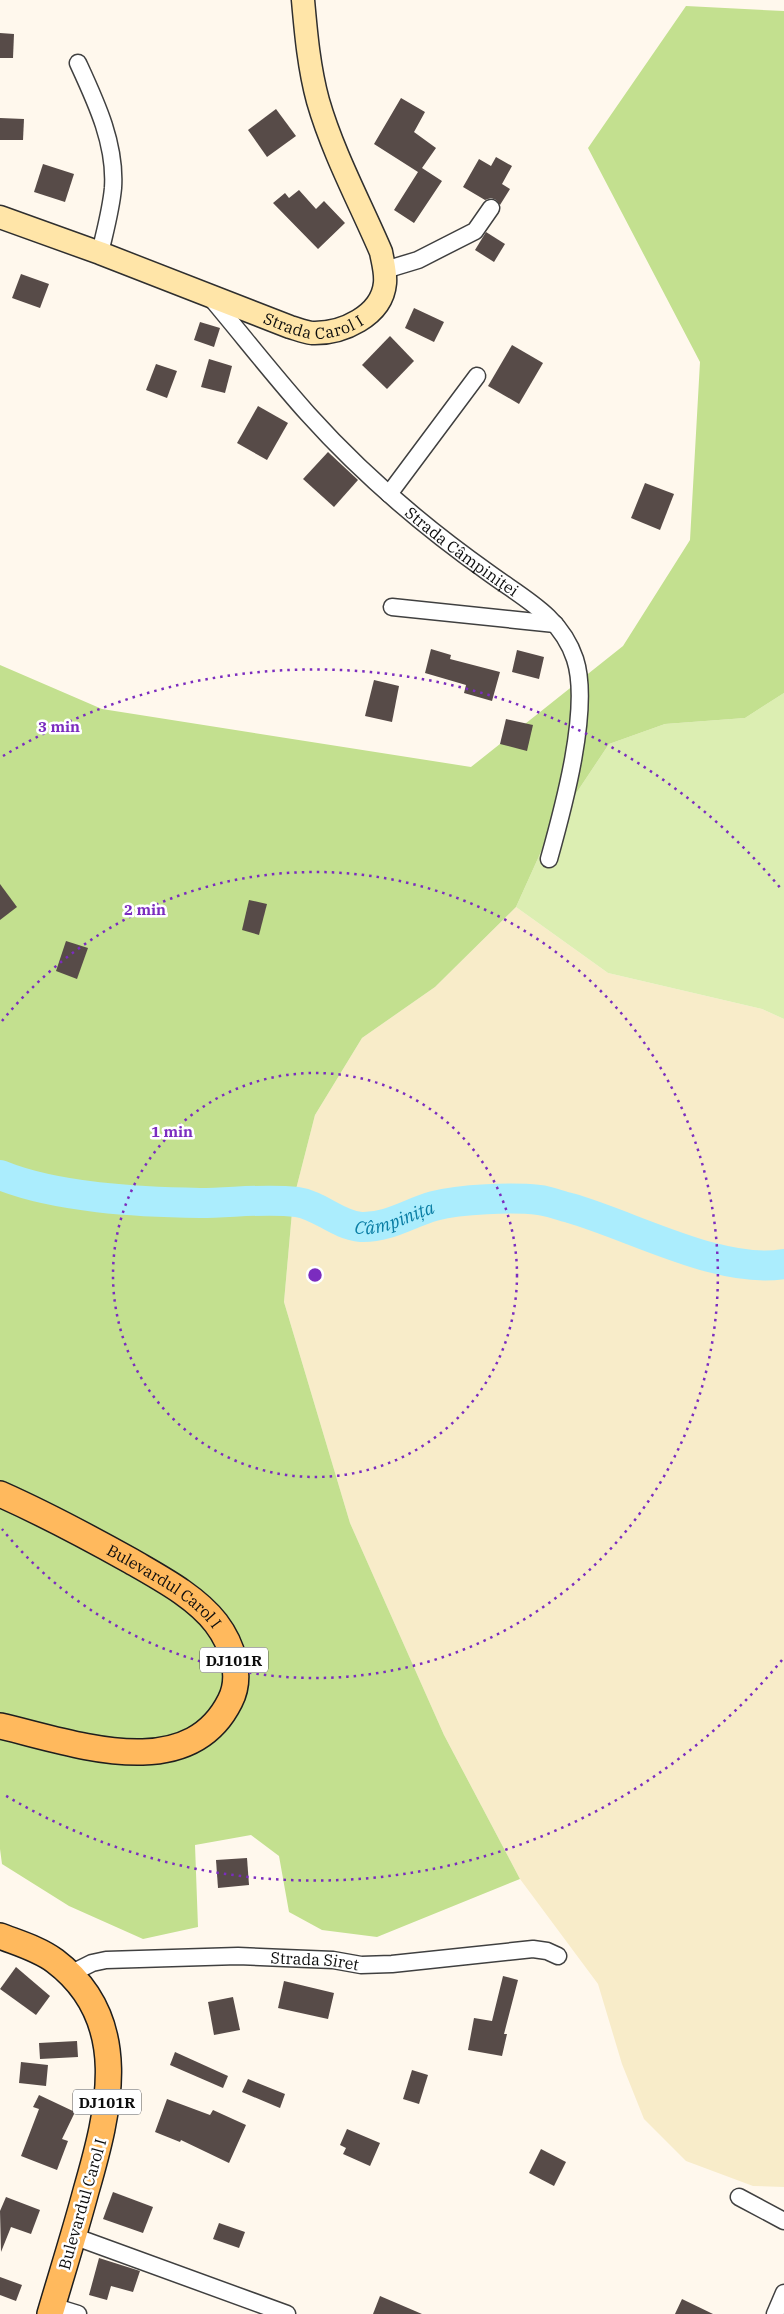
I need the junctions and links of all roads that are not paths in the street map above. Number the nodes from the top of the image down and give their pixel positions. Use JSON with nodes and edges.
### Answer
{"nodes":[{"id":1,"x":303,"y":0,"type":"edge"},
{"id":2,"x":78,"y":63,"type":"dead end"},
{"id":3,"x":491,"y":208,"type":"dead end"},
{"id":4,"x":0,"y":217,"type":"edge"},
{"id":5,"x":100,"y":253,"type":"junction"},
{"id":6,"x":385,"y":270,"type":"junction"},
{"id":7,"x":208,"y":294,"type":"junction"},
{"id":8,"x":477,"y":376,"type":"dead end"},
{"id":9,"x":390,"y":494,"type":"junction"},
{"id":10,"x":392,"y":607,"type":"dead end"},
{"id":11,"x":555,"y":624,"type":"junction"},
{"id":12,"x":549,"y":859,"type":"dead end"},
{"id":13,"x":0,"y":1494,"type":"edge"},
{"id":14,"x":0,"y":1726,"type":"edge"},
{"id":15,"x":0,"y":1936,"type":"edge"},
{"id":16,"x":558,"y":1956,"type":"dead end"},
{"id":17,"x":70,"y":1974,"type":"junction"},
{"id":18,"x":739,"y":2198,"type":"dead end"},
{"id":19,"x":784,"y":2221,"type":"edge"},
{"id":20,"x":74,"y":2236,"type":"junction"},
{"id":21,"x":784,"y":2293,"type":"edge"},
{"id":22,"x":51,"y":2310,"type":"edge"},
{"id":23,"x":78,"y":2314,"type":"edge"},
{"id":24,"x":287,"y":2314,"type":"edge"},
{"id":25,"x":775,"y":2314,"type":"edge"}],
"edges":[{"from":1,"to":6,"type":"main road","name":"Strada Carol I"},
{"from":2,"to":5,"type":"street"},
{"from":3,"to":6,"type":"street"},
{"from":4,"to":5,"type":"main road","name":"Strada Carol I"},
{"from":5,"to":7,"type":"main road","name":"Strada Carol I"},
{"from":6,"to":7,"type":"main road","name":"Strada Carol I"},
{"from":7,"to":9,"type":"street","name":"Strada Câmpiniței"},
{"from":8,"to":9,"type":"street"},
{"from":9,"to":11,"type":"street","name":"Strada Câmpiniței"},
{"from":10,"to":11,"type":"street"},
{"from":11,"to":12,"type":"street","name":"Strada Câmpiniței"},
{"from":13,"to":14,"type":"main road","name":"Bulevardul Carol I","number":"DJ101R"},
{"from":15,"to":17,"type":"main road","name":"Bulevardul Carol I","number":"DJ101R"},
{"from":16,"to":17,"type":"street","name":"Strada Siret"},
{"from":17,"to":20,"type":"main road","name":"Bulevardul Carol I","number":"DJ101R"},
{"from":18,"to":19,"type":"street"},
{"from":20,"to":22,"type":"main road","name":"Bulevardul Carol I","number":"DJ101R"},
{"from":20,"to":24,"type":"street"},
{"from":21,"to":25,"type":"street"},
{"from":22,"to":23,"type":"street"}]}
